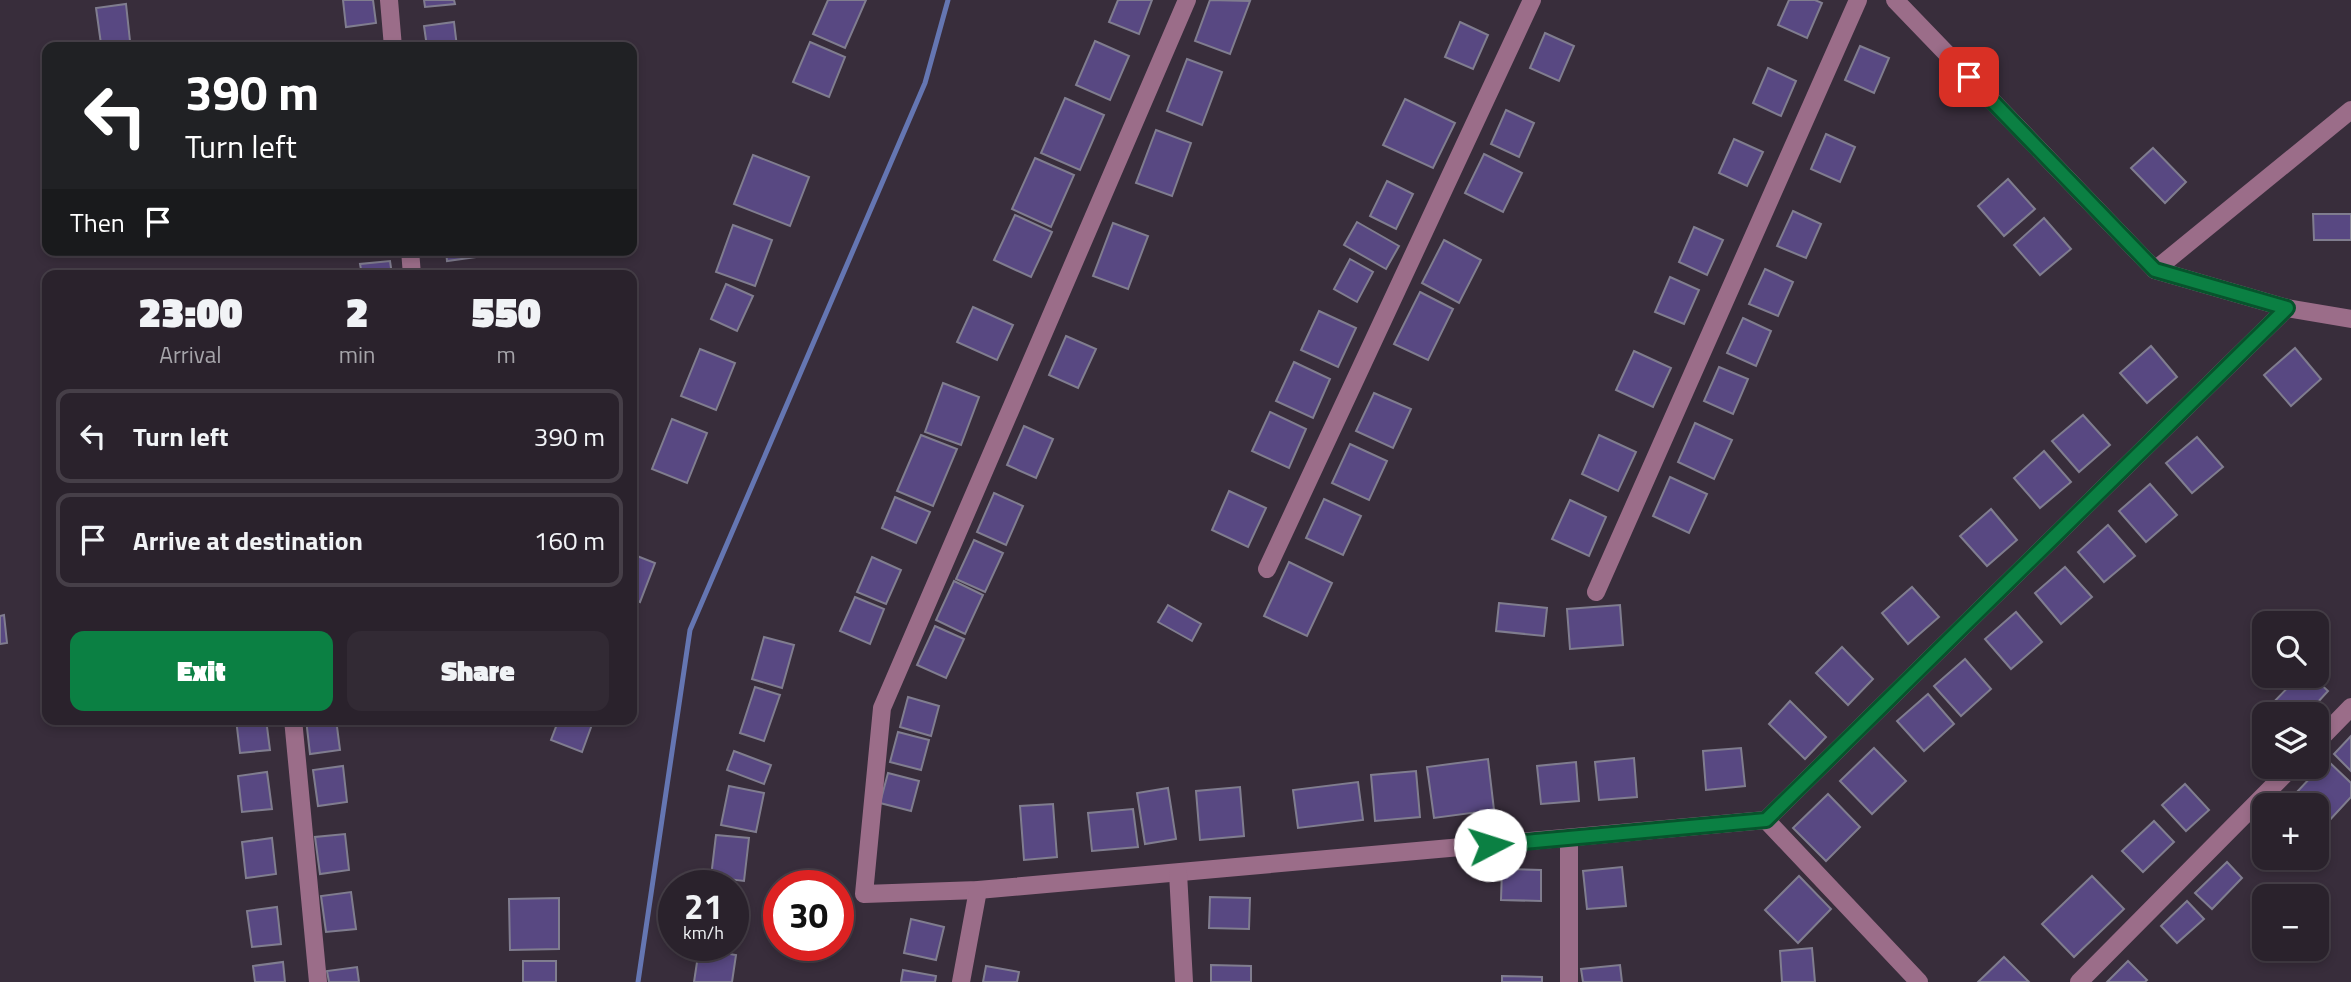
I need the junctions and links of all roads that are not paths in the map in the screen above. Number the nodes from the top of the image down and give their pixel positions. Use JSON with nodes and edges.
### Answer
{"nodes":[{"id":1,"x":388,"y":0,"type":"edge"},
{"id":2,"x":1188,"y":0,"type":"edge"},
{"id":3,"x":1532,"y":0,"type":"edge"},
{"id":4,"x":1858,"y":0,"type":"edge"},
{"id":5,"x":1895,"y":0,"type":"edge"},
{"id":6,"x":392,"y":42,"type":"edge"},
{"id":7,"x":2351,"y":110,"type":"edge"},
{"id":8,"x":2155,"y":270,"type":"junction"},
{"id":9,"x":2287,"y":308,"type":"junction"},
{"id":10,"x":2351,"y":319,"type":"edge"},
{"id":11,"x":1267,"y":569,"type":"dead end"},
{"id":12,"x":1596,"y":592,"type":"dead end"},
{"id":13,"x":2351,"y":708,"type":"edge"},
{"id":14,"x":294,"y":725,"type":"edge"},
{"id":15,"x":2329,"y":730,"type":"edge"},
{"id":16,"x":2279,"y":779,"type":"edge"},
{"id":17,"x":1766,"y":820,"type":"junction"},
{"id":18,"x":1569,"y":838,"type":"junction"},
{"id":19,"x":1178,"y":873,"type":"junction"},
{"id":20,"x":978,"y":890,"type":"junction"},
{"id":21,"x":318,"y":982,"type":"edge"},
{"id":22,"x":961,"y":982,"type":"edge"},
{"id":23,"x":1184,"y":982,"type":"edge"},
{"id":24,"x":1569,"y":982,"type":"edge"},
{"id":25,"x":1919,"y":982,"type":"edge"},
{"id":26,"x":2079,"y":982,"type":"edge"}],
"edges":[{"from":1,"to":6,"type":"street"},
{"from":2,"to":20,"type":"street"},
{"from":3,"to":11,"type":"street"},
{"from":4,"to":12,"type":"street"},
{"from":5,"to":8,"type":"street"},
{"from":7,"to":8,"type":"street"},
{"from":8,"to":9,"type":"street"},
{"from":9,"to":10,"type":"street"},
{"from":9,"to":17,"type":"street"},
{"from":13,"to":15,"type":"street"},
{"from":14,"to":21,"type":"street"},
{"from":16,"to":26,"type":"street"},
{"from":17,"to":18,"type":"street"},
{"from":17,"to":25,"type":"street"},
{"from":18,"to":19,"type":"street"},
{"from":18,"to":24,"type":"street"},
{"from":19,"to":20,"type":"street"},
{"from":19,"to":23,"type":"street"},
{"from":20,"to":22,"type":"street"}]}
